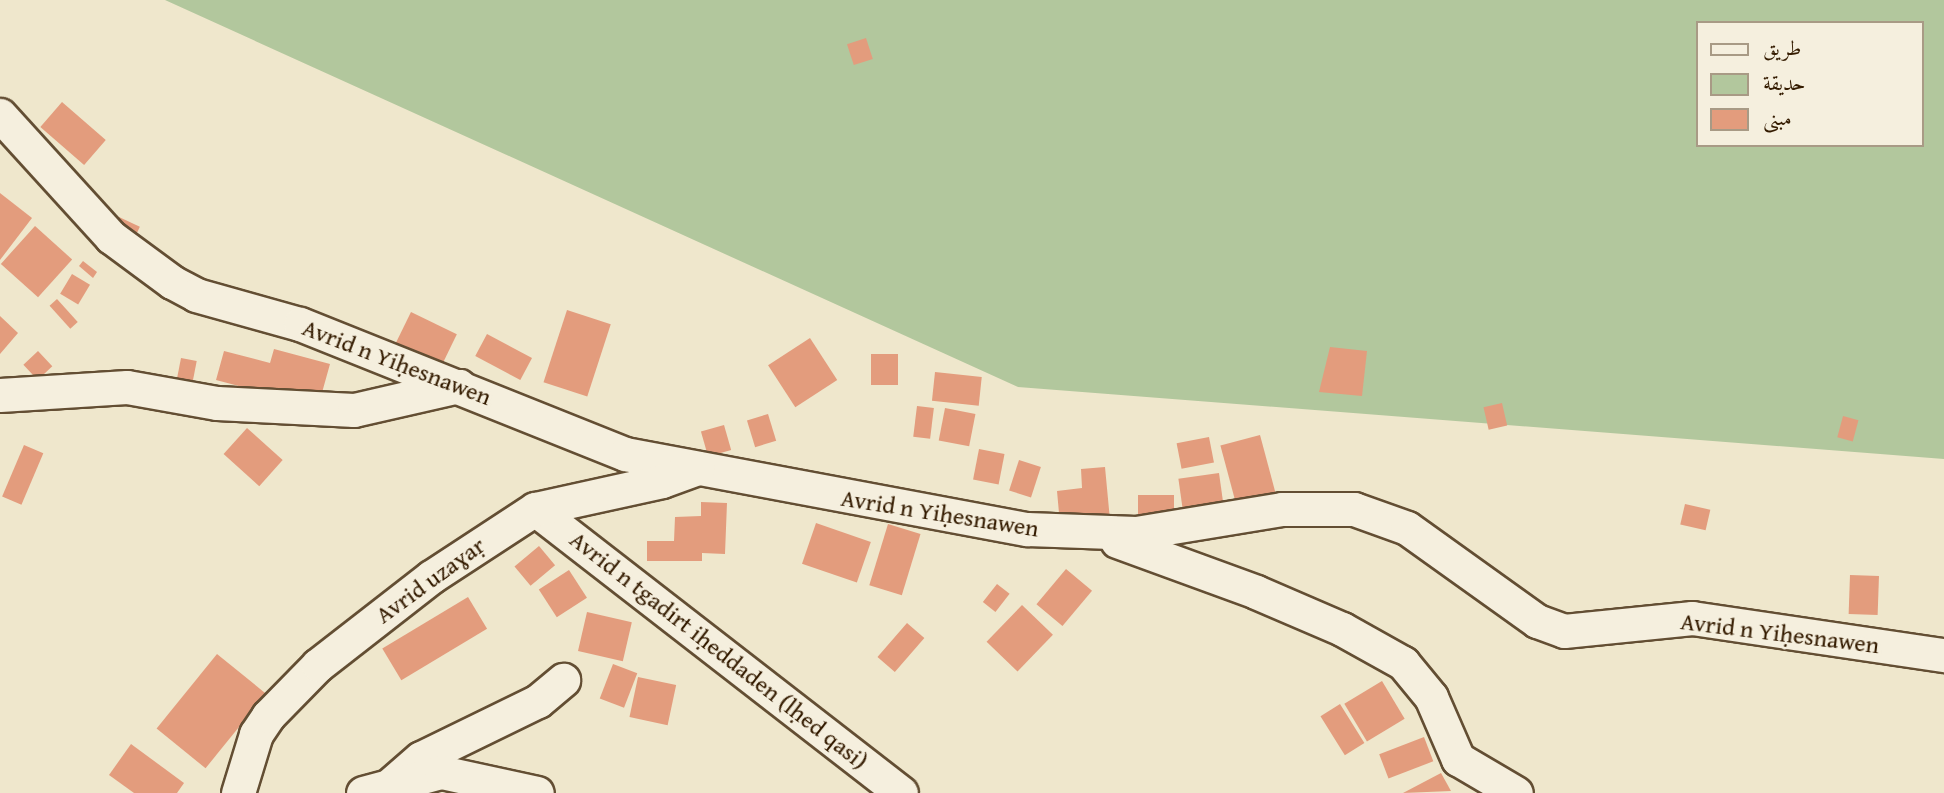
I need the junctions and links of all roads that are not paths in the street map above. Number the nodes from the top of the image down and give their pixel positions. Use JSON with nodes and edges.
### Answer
{"nodes":[{"id":1,"x":0,"y":114,"type":"edge"},
{"id":2,"x":459,"y":386,"type":"junction"},
{"id":3,"x":0,"y":396,"type":"edge"},
{"id":4,"x":698,"y":468,"type":"junction"},
{"id":5,"x":535,"y":509,"type":"junction"},
{"id":6,"x":1095,"y":534,"type":"junction"},
{"id":7,"x":1944,"y":655,"type":"edge"},
{"id":8,"x":563,"y":680,"type":"dead end"},
{"id":9,"x":377,"y":788,"type":"edge"},
{"id":10,"x":237,"y":793,"type":"edge"},
{"id":11,"x":537,"y":793,"type":"edge"},
{"id":12,"x":901,"y":793,"type":"edge"},
{"id":13,"x":1516,"y":793,"type":"edge"}],
"edges":[{"from":1,"to":2,"type":"street","name":"Avrid n Yiḥesnawen"},
{"from":2,"to":3,"type":"street"},
{"from":2,"to":4,"type":"street","name":"Avrid n Yiḥesnawen"},
{"from":4,"to":5,"type":"street","name":"Avrid uzaɣaṛ"},
{"from":4,"to":6,"type":"street","name":"Avrid n Yiḥesnawen"},
{"from":5,"to":10,"type":"street","name":"Avrid uzaɣaṛ"},
{"from":5,"to":12,"type":"street","name":"Avrid n tgadirt iḥeddaden (lḥed qasi)"},
{"from":6,"to":7,"type":"street","name":"Avrid n Yiḥesnawen"},
{"from":6,"to":13,"type":"street"},
{"from":8,"to":9,"type":"street"},
{"from":9,"to":11,"type":"street"}]}
